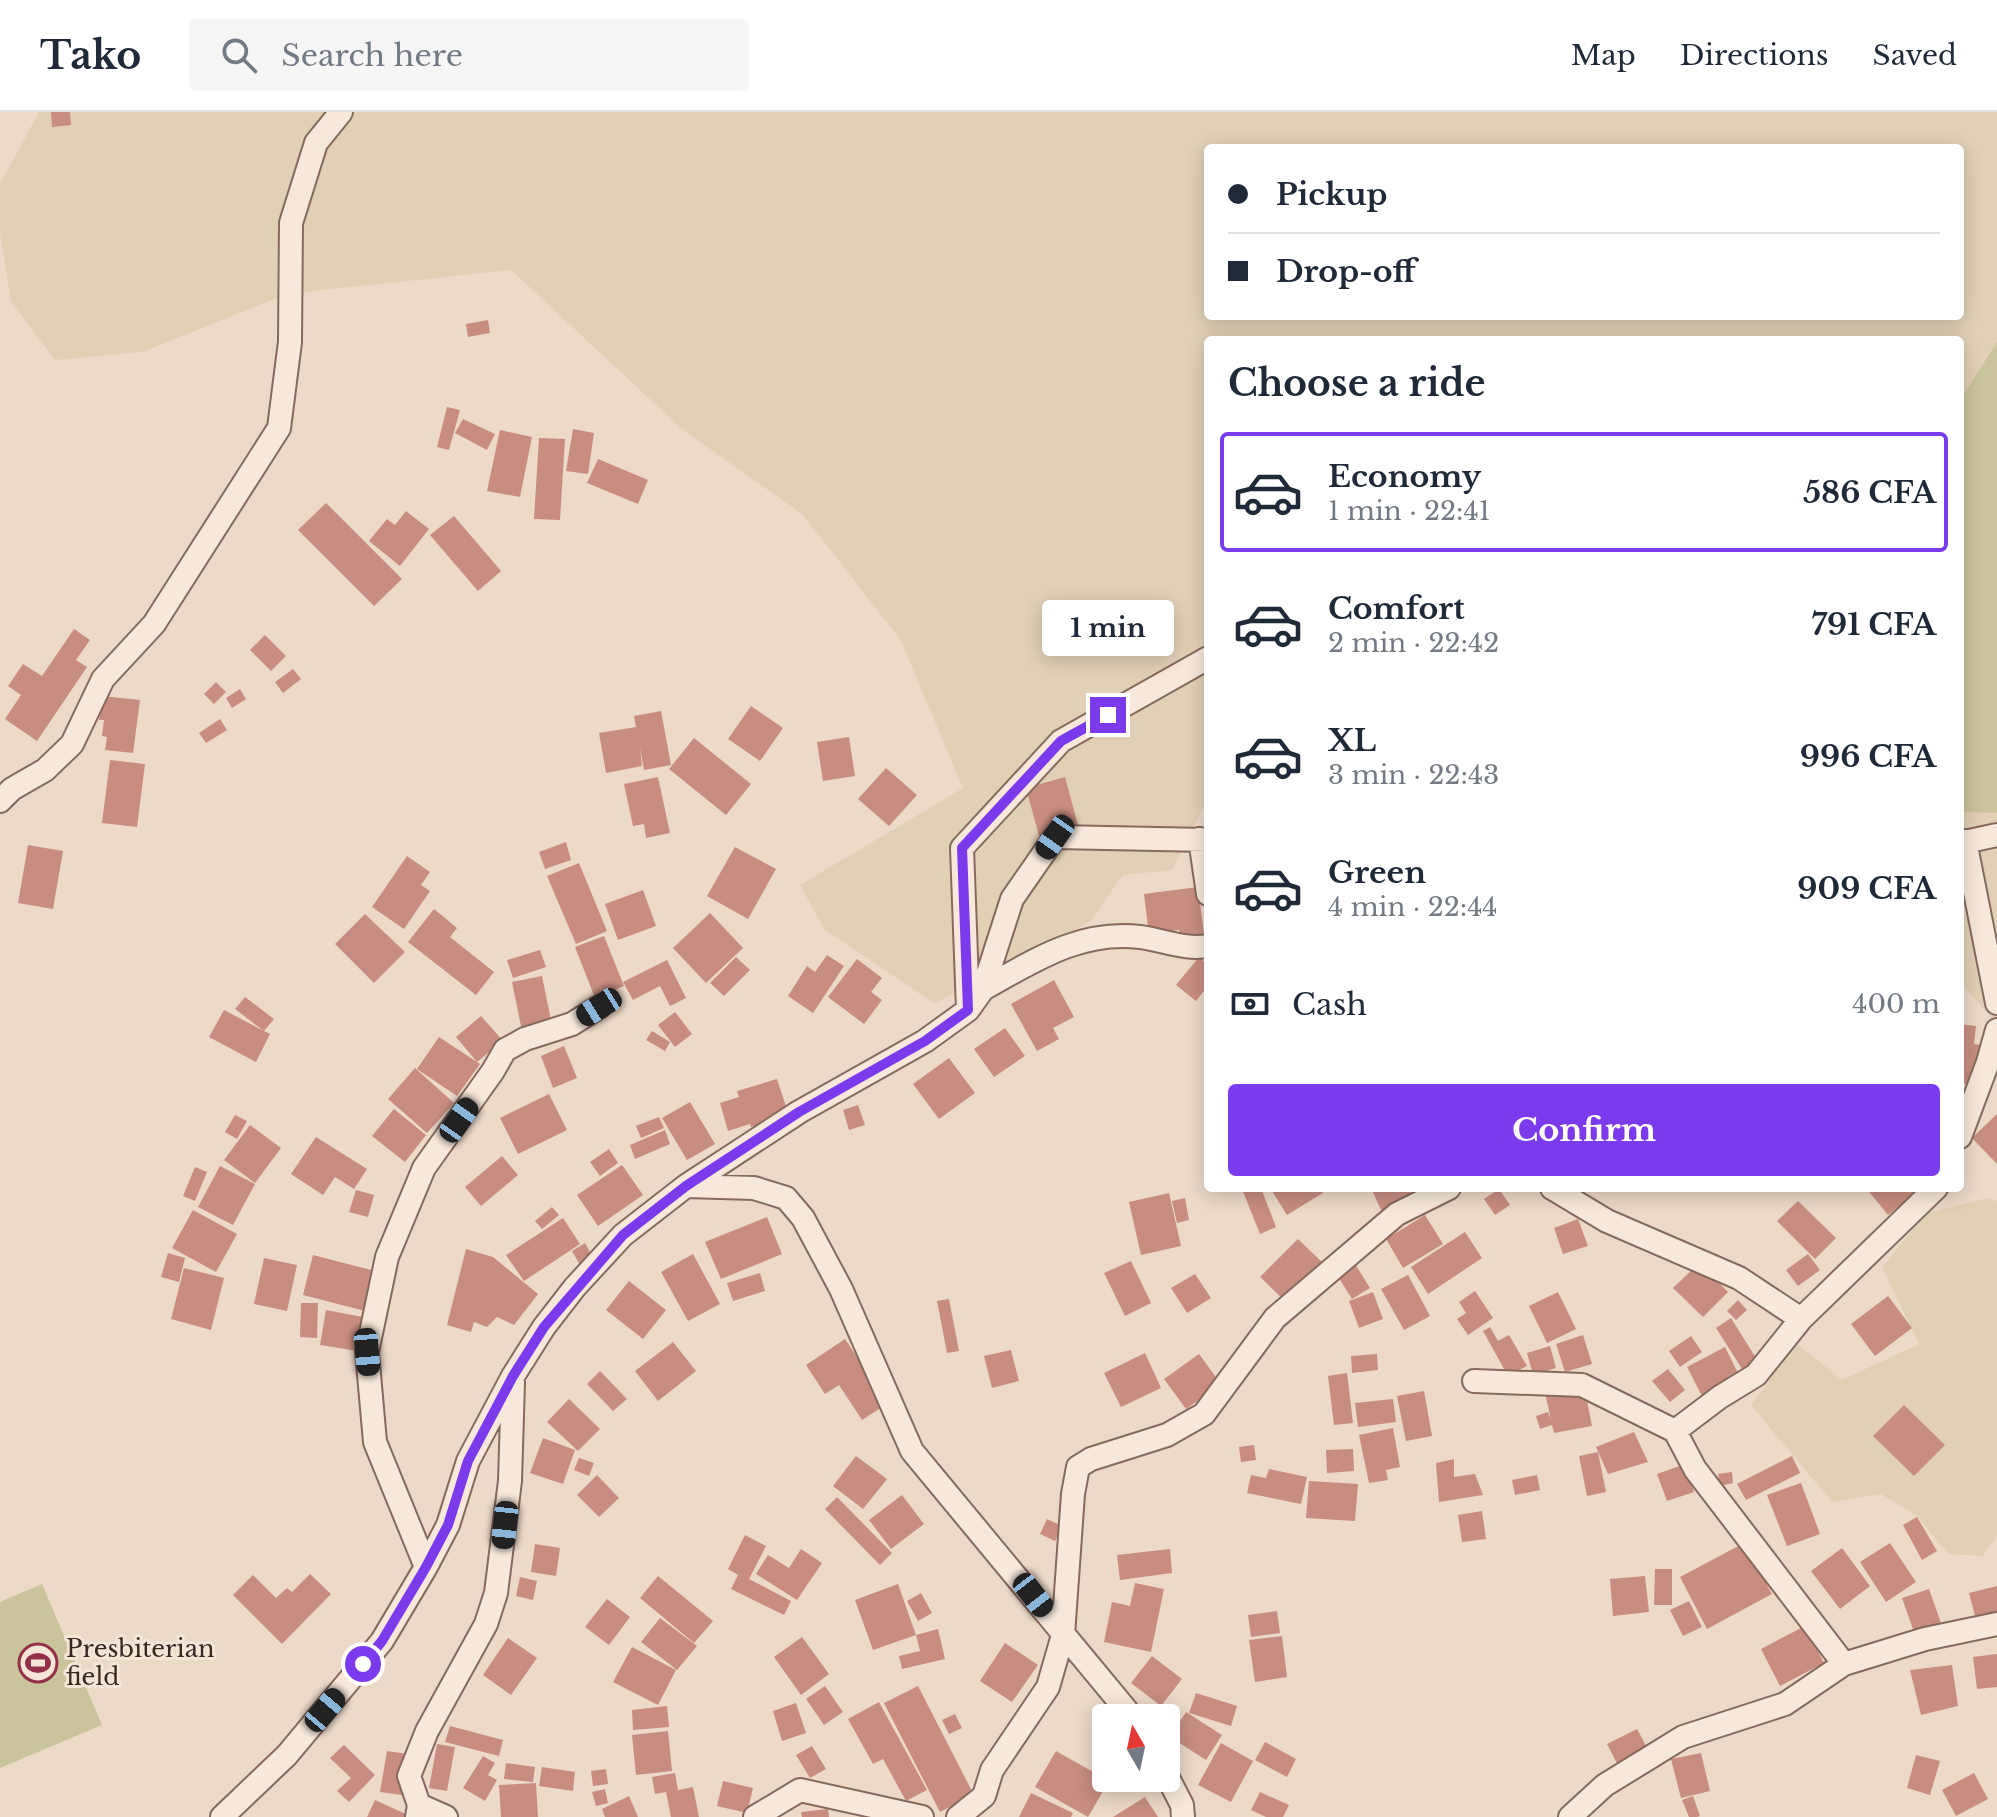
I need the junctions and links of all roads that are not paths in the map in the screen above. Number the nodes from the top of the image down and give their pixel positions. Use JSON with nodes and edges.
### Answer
{"nodes":[{"id":1,"x":341,"y":112,"type":"edge"},
{"id":2,"x":1204,"y":660,"type":"edge"},
{"id":3,"x":0,"y":801,"type":"edge"},
{"id":4,"x":1997,"y":835,"type":"edge"},
{"id":5,"x":1204,"y":840,"type":"edge"},
{"id":6,"x":1964,"y":842,"type":"edge"},
{"id":7,"x":1964,"y":851,"type":"edge"},
{"id":8,"x":1204,"y":947,"type":"edge"},
{"id":9,"x":983,"y":989,"type":"junction"},
{"id":10,"x":1997,"y":1003,"type":"edge"},
{"id":11,"x":599,"y":1007,"type":"dead end"},
{"id":12,"x":968,"y":1010,"type":"junction"},
{"id":13,"x":1997,"y":1030,"type":"edge"},
{"id":14,"x":1964,"y":1126,"type":"edge"},
{"id":15,"x":686,"y":1186,"type":"junction"},
{"id":16,"x":1441,"y":1192,"type":"edge"},
{"id":17,"x":1559,"y":1192,"type":"edge"},
{"id":18,"x":1932,"y":1192,"type":"edge"},
{"id":19,"x":1801,"y":1319,"type":"junction"},
{"id":20,"x":513,"y":1376,"type":"junction"},
{"id":21,"x":1474,"y":1381,"type":"dead end"},
{"id":22,"x":1675,"y":1431,"type":"junction"},
{"id":23,"x":426,"y":1567,"type":"junction"},
{"id":24,"x":1997,"y":1624,"type":"edge"},
{"id":25,"x":1063,"y":1635,"type":"junction"},
{"id":26,"x":1844,"y":1664,"type":"junction"},
{"id":27,"x":1121,"y":1704,"type":"edge"},
{"id":28,"x":1175,"y":1792,"type":"edge"},
{"id":29,"x":418,"y":1811,"type":"edge"},
{"id":30,"x":222,"y":1817,"type":"edge"},
{"id":31,"x":446,"y":1817,"type":"edge"},
{"id":32,"x":755,"y":1817,"type":"edge"},
{"id":33,"x":922,"y":1817,"type":"edge"},
{"id":34,"x":958,"y":1817,"type":"edge"},
{"id":35,"x":1183,"y":1817,"type":"edge"},
{"id":36,"x":1570,"y":1817,"type":"edge"}],
"edges":[{"from":1,"to":3,"type":"street"},
{"from":2,"to":12,"type":"street"},
{"from":4,"to":6,"type":"street"},
{"from":5,"to":9,"type":"street"},
{"from":7,"to":10,"type":"street"},
{"from":8,"to":9,"type":"street"},
{"from":9,"to":12,"type":"street"},
{"from":11,"to":23,"type":"street"},
{"from":12,"to":15,"type":"street"},
{"from":13,"to":14,"type":"street"},
{"from":15,"to":20,"type":"street"},
{"from":15,"to":25,"type":"street"},
{"from":16,"to":25,"type":"street"},
{"from":17,"to":19,"type":"street"},
{"from":18,"to":19,"type":"street"},
{"from":19,"to":22,"type":"street"},
{"from":20,"to":23,"type":"street"},
{"from":20,"to":29,"type":"street"},
{"from":21,"to":22,"type":"street"},
{"from":22,"to":26,"type":"street"},
{"from":23,"to":30,"type":"street"},
{"from":24,"to":26,"type":"street"},
{"from":25,"to":27,"type":"street"},
{"from":25,"to":34,"type":"street"},
{"from":26,"to":36,"type":"street"},
{"from":28,"to":35,"type":"street"},
{"from":29,"to":31,"type":"street"},
{"from":32,"to":33,"type":"street"}]}
